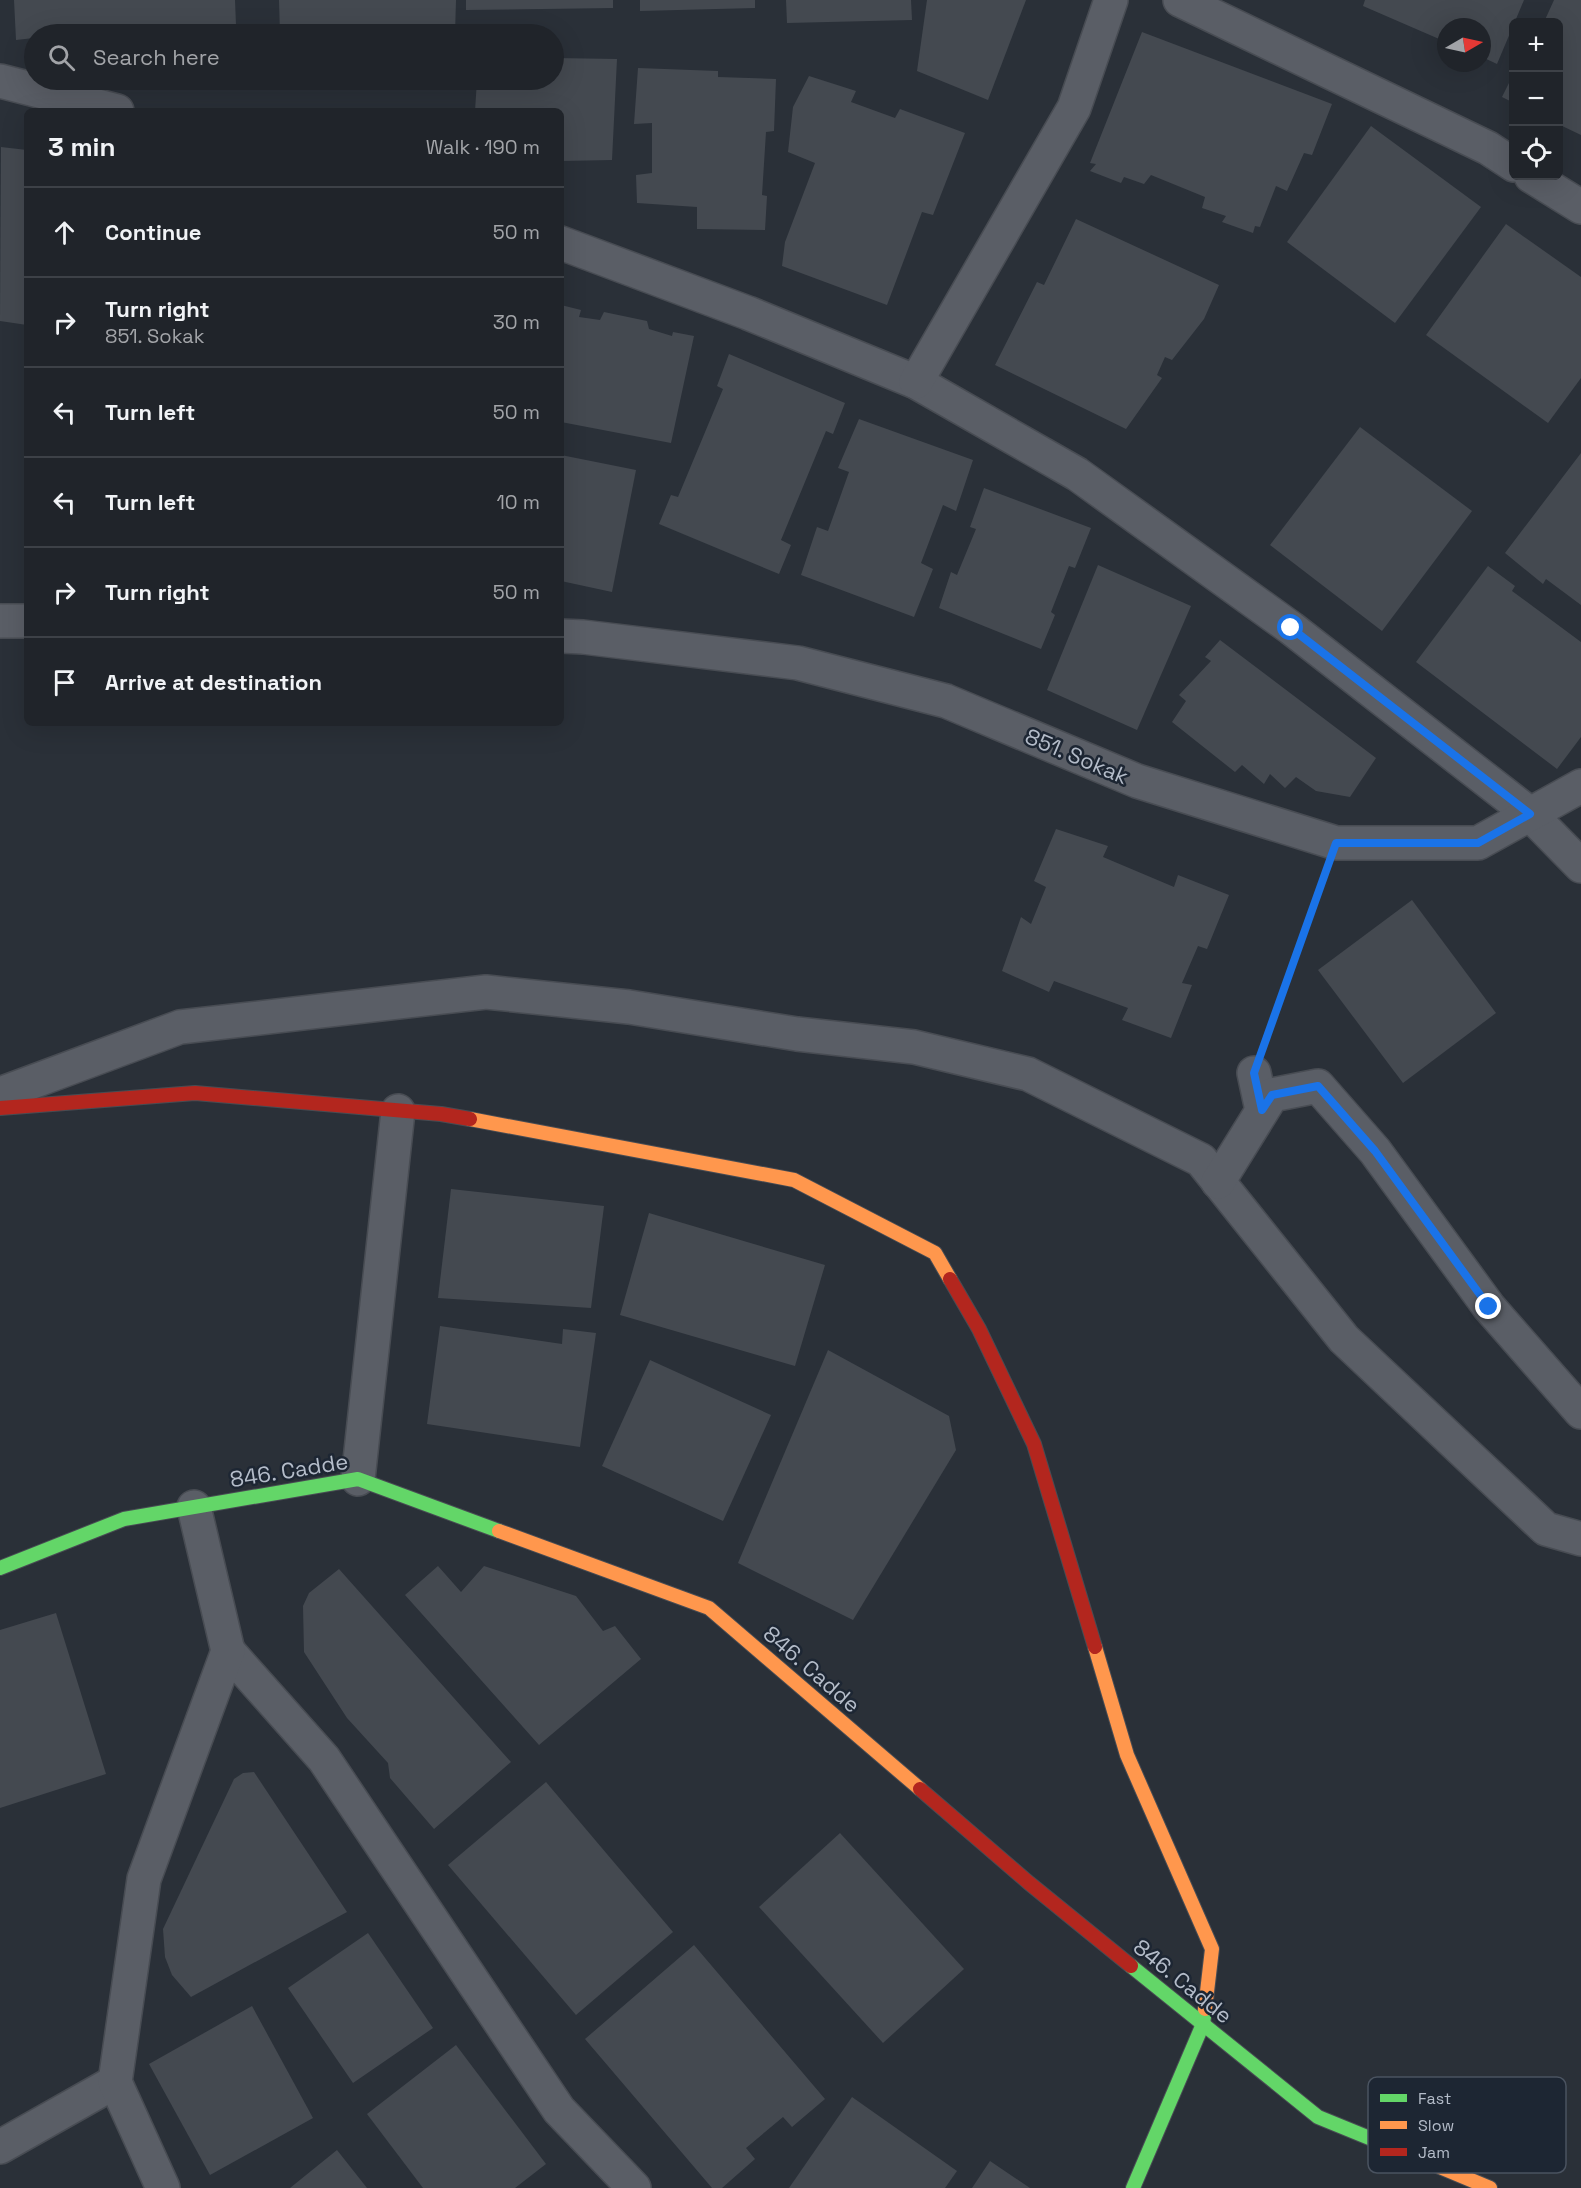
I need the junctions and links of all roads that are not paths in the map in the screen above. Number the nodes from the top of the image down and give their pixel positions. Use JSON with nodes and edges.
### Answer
{"nodes":[{"id":1,"x":1111,"y":0,"type":"edge"},
{"id":2,"x":1180,"y":0,"type":"edge"},
{"id":3,"x":0,"y":81,"type":"edge"},
{"id":4,"x":24,"y":87,"type":"edge"},
{"id":5,"x":35,"y":90,"type":"edge"},
{"id":6,"x":105,"y":108,"type":"edge"},
{"id":7,"x":1509,"y":162,"type":"edge"},
{"id":8,"x":1537,"y":180,"type":"edge"},
{"id":9,"x":1581,"y":207,"type":"edge"},
{"id":10,"x":564,"y":244,"type":"edge"},
{"id":11,"x":916,"y":382,"type":"junction"},
{"id":12,"x":0,"y":621,"type":"edge"},
{"id":13,"x":24,"y":621,"type":"edge"},
{"id":14,"x":564,"y":636,"type":"edge"},
{"id":15,"x":1581,"y":786,"type":"edge"},
{"id":16,"x":1530,"y":814,"type":"junction"},
{"id":17,"x":1581,"y":866,"type":"edge"},
{"id":18,"x":1254,"y":1073,"type":"road end"},
{"id":19,"x":0,"y":1094,"type":"edge"},
{"id":20,"x":0,"y":1108,"type":"edge"},
{"id":21,"x":1262,"y":1110,"type":"junction"},
{"id":22,"x":398,"y":1111,"type":"junction"},
{"id":23,"x":1218,"y":1182,"type":"junction"},
{"id":24,"x":1581,"y":1412,"type":"edge"},
{"id":25,"x":358,"y":1479,"type":"junction"},
{"id":26,"x":194,"y":1507,"type":"junction"},
{"id":27,"x":1581,"y":1539,"type":"edge"},
{"id":28,"x":0,"y":1568,"type":"edge"},
{"id":29,"x":228,"y":1651,"type":"junction"},
{"id":30,"x":1203,"y":2024,"type":"junction"},
{"id":31,"x":115,"y":2082,"type":"junction"},
{"id":32,"x":1368,"y":2138,"type":"edge"},
{"id":33,"x":0,"y":2147,"type":"edge"},
{"id":34,"x":1454,"y":2173,"type":"edge"},
{"id":35,"x":163,"y":2188,"type":"edge"},
{"id":36,"x":634,"y":2188,"type":"edge"},
{"id":37,"x":1132,"y":2188,"type":"edge"},
{"id":38,"x":1490,"y":2188,"type":"edge"}],
"edges":[{"from":1,"to":11,"type":"street"},
{"from":2,"to":7,"type":"street"},
{"from":3,"to":4,"type":"street"},
{"from":5,"to":6,"type":"street"},
{"from":8,"to":9,"type":"street"},
{"from":10,"to":11,"type":"street"},
{"from":11,"to":16,"type":"street"},
{"from":12,"to":13,"type":"street"},
{"from":14,"to":16,"type":"street","name":"851. Sokak"},
{"from":15,"to":16,"type":"street","name":"851. Sokak"},
{"from":16,"to":17,"type":"street"},
{"from":18,"to":21,"type":"street"},
{"from":19,"to":23,"type":"street"},
{"from":20,"to":22,"type":"street"},
{"from":21,"to":23,"type":"street"},
{"from":21,"to":24,"type":"street"},
{"from":22,"to":25,"type":"street"},
{"from":22,"to":30,"type":"street"},
{"from":23,"to":27,"type":"street"},
{"from":25,"to":26,"type":"street","name":"846. Cadde"},
{"from":25,"to":30,"type":"street","name":"846. Cadde"},
{"from":26,"to":28,"type":"street","name":"846. Cadde"},
{"from":26,"to":29,"type":"street"},
{"from":29,"to":31,"type":"street"},
{"from":29,"to":36,"type":"street"},
{"from":30,"to":32,"type":"street","name":"846. Cadde"},
{"from":30,"to":37,"type":"street"},
{"from":31,"to":33,"type":"street"},
{"from":31,"to":35,"type":"street"},
{"from":34,"to":38,"type":"street","name":"846. Cadde"}]}
